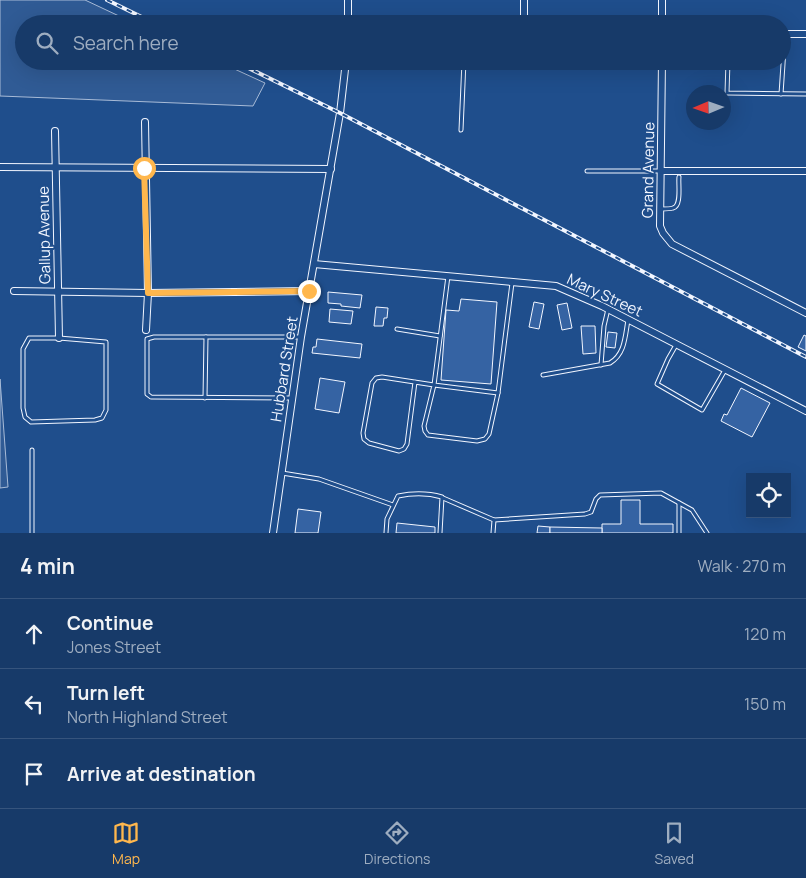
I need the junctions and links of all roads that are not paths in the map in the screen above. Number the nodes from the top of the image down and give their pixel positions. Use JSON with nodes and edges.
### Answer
{"nodes":[{"id":1,"x":348,"y":0,"type":"edge"},
{"id":2,"x":524,"y":0,"type":"edge"},
{"id":3,"x":662,"y":0,"type":"edge"},
{"id":4,"x":348,"y":15,"type":"edge"},
{"id":5,"x":524,"y":15,"type":"edge"},
{"id":6,"x":662,"y":15,"type":"edge"},
{"id":7,"x":791,"y":34,"type":"edge"},
{"id":8,"x":806,"y":34,"type":"edge"},
{"id":9,"x":345,"y":70,"type":"edge"},
{"id":10,"x":464,"y":70,"type":"edge"},
{"id":11,"x":662,"y":70,"type":"edge"},
{"id":12,"x":728,"y":70,"type":"edge"},
{"id":13,"x":782,"y":70,"type":"edge"},
{"id":14,"x":782,"y":94,"type":"junction"},
{"id":15,"x":806,"y":94,"type":"edge"},
{"id":16,"x":145,"y":122,"type":"dead end"},
{"id":17,"x":461,"y":130,"type":"dead end"},
{"id":18,"x":55,"y":131,"type":"dead end"},
{"id":19,"x":0,"y":167,"type":"edge"},
{"id":20,"x":55,"y":168,"type":"junction"},
{"id":21,"x":144,"y":168,"type":"junction"},
{"id":22,"x":330,"y":169,"type":"junction"},
{"id":23,"x":661,"y":171,"type":"junction"},
{"id":24,"x":806,"y":171,"type":"edge"},
{"id":25,"x":587,"y":172,"type":"dead end"},
{"id":26,"x":678,"y":177,"type":"dead end"},
{"id":27,"x":660,"y":209,"type":"junction"},
{"id":28,"x":314,"y":264,"type":"junction"},
{"id":29,"x":448,"y":276,"type":"junction"},
{"id":30,"x":512,"y":282,"type":"junction"},
{"id":31,"x":14,"y":291,"type":"dead end"},
{"id":32,"x":309,"y":291,"type":"junction"},
{"id":33,"x":58,"y":292,"type":"junction"},
{"id":34,"x":148,"y":293,"type":"junction"},
{"id":35,"x":608,"y":309,"type":"junction"},
{"id":36,"x":806,"y":313,"type":"edge"},
{"id":37,"x":628,"y":320,"type":"junction"},
{"id":38,"x":397,"y":329,"type":"dead end"},
{"id":39,"x":146,"y":330,"type":"dead end"},
{"id":40,"x":440,"y":336,"type":"junction"},
{"id":41,"x":206,"y":337,"type":"junction"},
{"id":42,"x":301,"y":337,"type":"junction"},
{"id":43,"x":58,"y":338,"type":"junction"},
{"id":44,"x":676,"y":344,"type":"junction"},
{"id":45,"x":601,"y":364,"type":"junction"},
{"id":46,"x":726,"y":370,"type":"junction"},
{"id":47,"x":543,"y":375,"type":"dead end"},
{"id":48,"x":415,"y":382,"type":"junction"},
{"id":49,"x":434,"y":385,"type":"junction"},
{"id":50,"x":498,"y":393,"type":"junction"},
{"id":51,"x":205,"y":398,"type":"junction"},
{"id":52,"x":292,"y":398,"type":"junction"},
{"id":53,"x":806,"y":411,"type":"edge"},
{"id":54,"x":32,"y":450,"type":"dead end"},
{"id":55,"x":282,"y":473,"type":"junction"},
{"id":56,"x":442,"y":497,"type":"junction"},
{"id":57,"x":680,"y":503,"type":"junction"},
{"id":58,"x":393,"y":506,"type":"junction"},
{"id":59,"x":494,"y":520,"type":"junction"},
{"id":60,"x":32,"y":533,"type":"edge"},
{"id":61,"x":273,"y":533,"type":"edge"},
{"id":62,"x":386,"y":533,"type":"edge"},
{"id":63,"x":440,"y":533,"type":"edge"},
{"id":64,"x":493,"y":533,"type":"edge"},
{"id":65,"x":679,"y":533,"type":"edge"},
{"id":66,"x":707,"y":533,"type":"edge"}],
"edges":[{"from":1,"to":4,"type":"street"},
{"from":2,"to":5,"type":"street"},
{"from":3,"to":6,"type":"street"},
{"from":7,"to":8,"type":"street"},
{"from":9,"to":22,"type":"street","name":"Hubbard Street"},
{"from":10,"to":17,"type":"lane"},
{"from":11,"to":23,"type":"street","name":"Grand Avenue"},
{"from":12,"to":14,"type":"lane"},
{"from":13,"to":14,"type":"lane"},
{"from":14,"to":15,"type":"lane"},
{"from":16,"to":21,"type":"street"},
{"from":18,"to":20,"type":"street","name":"Gallup Avenue"},
{"from":19,"to":20,"type":"street"},
{"from":20,"to":21,"type":"street"},
{"from":20,"to":33,"type":"street","name":"Gallup Avenue"},
{"from":21,"to":22,"type":"street"},
{"from":21,"to":34,"type":"street"},
{"from":22,"to":28,"type":"street","name":"Hubbard Street"},
{"from":23,"to":24,"type":"street"},
{"from":23,"to":25,"type":"lane"},
{"from":23,"to":27,"type":"street","name":"Grand Avenue"},
{"from":26,"to":27,"type":"lane"},
{"from":27,"to":36,"type":"street","name":"Grand Avenue"},
{"from":28,"to":29,"type":"street","name":"Mary Street"},
{"from":28,"to":32,"type":"street","name":"Hubbard Street"},
{"from":29,"to":30,"type":"street","name":"Mary Street"},
{"from":29,"to":40,"type":"lane"},
{"from":30,"to":35,"type":"street","name":"Mary Street"},
{"from":30,"to":50,"type":"lane"},
{"from":31,"to":33,"type":"street"},
{"from":32,"to":34,"type":"street"},
{"from":32,"to":42,"type":"street","name":"Hubbard Street"},
{"from":33,"to":34,"type":"street"},
{"from":33,"to":43,"type":"street","name":"Gallup Avenue"},
{"from":34,"to":39,"type":"street"},
{"from":35,"to":37,"type":"street","name":"Mary Street"},
{"from":35,"to":45,"type":"lane"},
{"from":37,"to":44,"type":"street","name":"Mary Street"},
{"from":37,"to":45,"type":"lane"},
{"from":38,"to":40,"type":"lane"},
{"from":40,"to":49,"type":"lane"},
{"from":41,"to":42,"type":"lane"},
{"from":41,"to":51,"type":"lane"},
{"from":41,"to":51,"type":"lane"},
{"from":42,"to":52,"type":"street","name":"Hubbard Street"},
{"from":43,"to":43,"type":"lane"},
{"from":44,"to":46,"type":"street","name":"Mary Street"},
{"from":44,"to":46,"type":"lane"},
{"from":45,"to":47,"type":"lane"},
{"from":46,"to":53,"type":"street","name":"Mary Street"},
{"from":48,"to":48,"type":"lane"},
{"from":48,"to":49,"type":"lane"},
{"from":49,"to":50,"type":"lane"},
{"from":49,"to":50,"type":"lane"},
{"from":51,"to":52,"type":"lane"},
{"from":52,"to":55,"type":"street","name":"Hubbard Street"},
{"from":54,"to":60,"type":"lane"},
{"from":55,"to":58,"type":"lane"},
{"from":55,"to":61,"type":"street","name":"Hubbard Street"},
{"from":56,"to":58,"type":"lane"},
{"from":56,"to":59,"type":"lane"},
{"from":56,"to":63,"type":"lane"},
{"from":57,"to":59,"type":"lane"},
{"from":57,"to":65,"type":"lane"},
{"from":57,"to":66,"type":"lane"},
{"from":58,"to":62,"type":"lane"},
{"from":59,"to":64,"type":"lane"}]}
